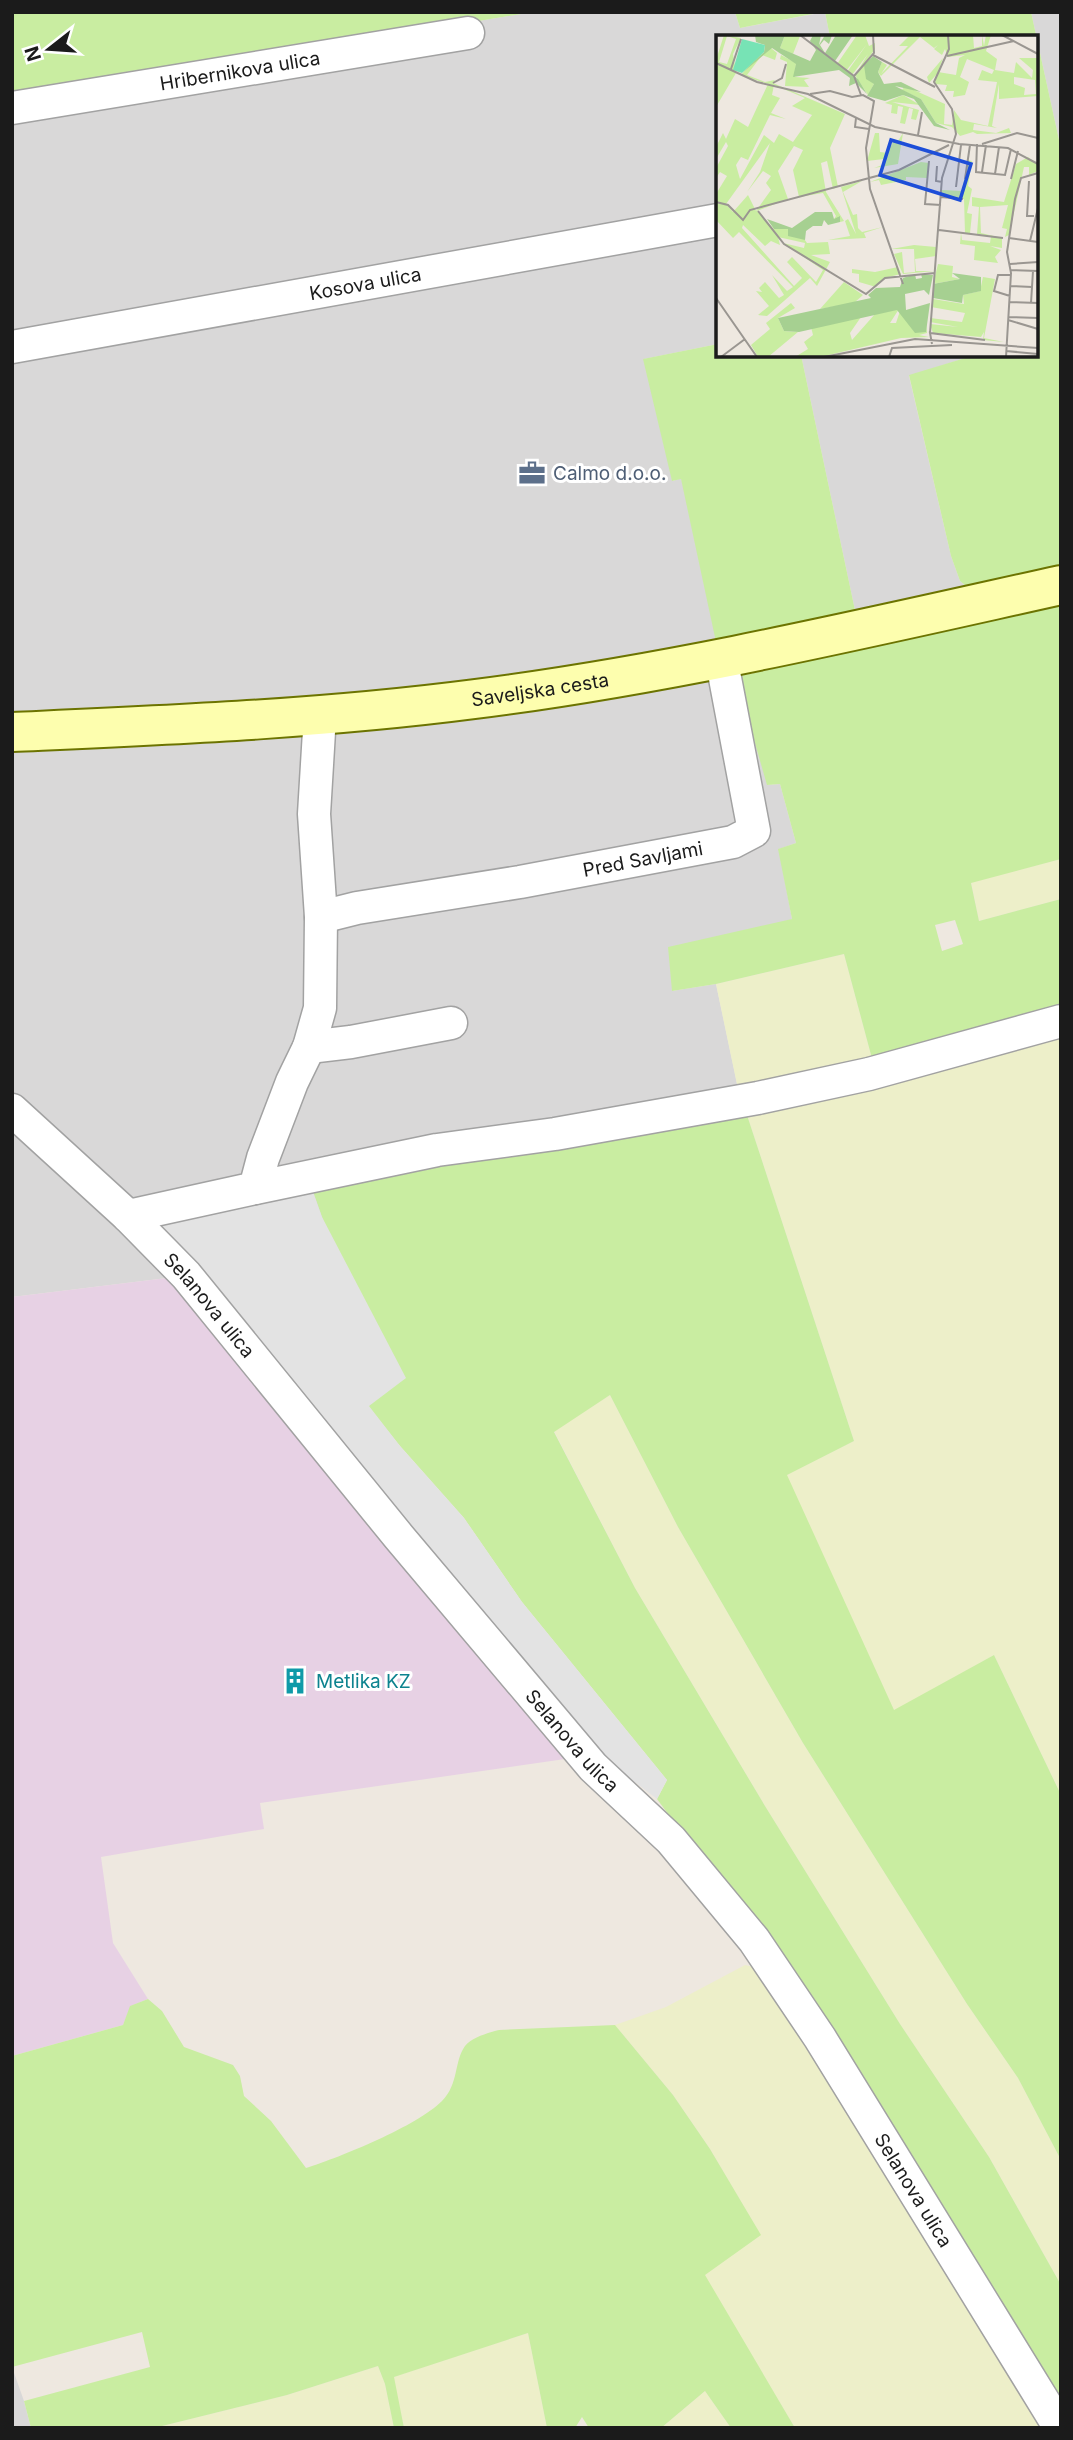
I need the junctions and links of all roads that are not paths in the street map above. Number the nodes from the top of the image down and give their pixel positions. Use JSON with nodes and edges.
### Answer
{"nodes":[{"id":1,"x":468,"y":33,"type":"dead end"},
{"id":2,"x":12,"y":108,"type":"edge"},
{"id":3,"x":716,"y":220,"type":"edge"},
{"id":4,"x":12,"y":348,"type":"edge"},
{"id":5,"x":1061,"y":585,"type":"edge"},
{"id":6,"x":722,"y":657,"type":"junction"},
{"id":7,"x":320,"y":715,"type":"junction"},
{"id":8,"x":12,"y":732,"type":"edge"},
{"id":9,"x":321,"y":916,"type":"junction"},
{"id":10,"x":1061,"y":1021,"type":"edge"},
{"id":11,"x":451,"y":1023,"type":"dead end"},
{"id":12,"x":309,"y":1047,"type":"junction"},
{"id":13,"x":12,"y":1110,"type":"edge"},
{"id":14,"x":255,"y":1188,"type":"junction"},
{"id":15,"x":128,"y":1216,"type":"junction"},
{"id":16,"x":1060,"y":2428,"type":"edge"}],
"edges":[{"from":1,"to":2,"type":"street","name":"Hribernikova ulica"},
{"from":3,"to":4,"type":"street","name":"Kosova ulica"},
{"from":5,"to":6,"type":"street","name":"Saveljska cesta"},
{"from":6,"to":7,"type":"street","name":"Saveljska cesta"},
{"from":6,"to":9,"type":"street","name":"Pred Savljami"},
{"from":7,"to":8,"type":"street","name":"Saveljska cesta"},
{"from":7,"to":9,"type":"street"},
{"from":9,"to":12,"type":"street"},
{"from":10,"to":14,"type":"street"},
{"from":11,"to":12,"type":"street"},
{"from":12,"to":14,"type":"street"},
{"from":13,"to":15,"type":"street","name":"Selanova ulica"},
{"from":14,"to":15,"type":"street"},
{"from":15,"to":16,"type":"street","name":"Selanova ulica"}]}
